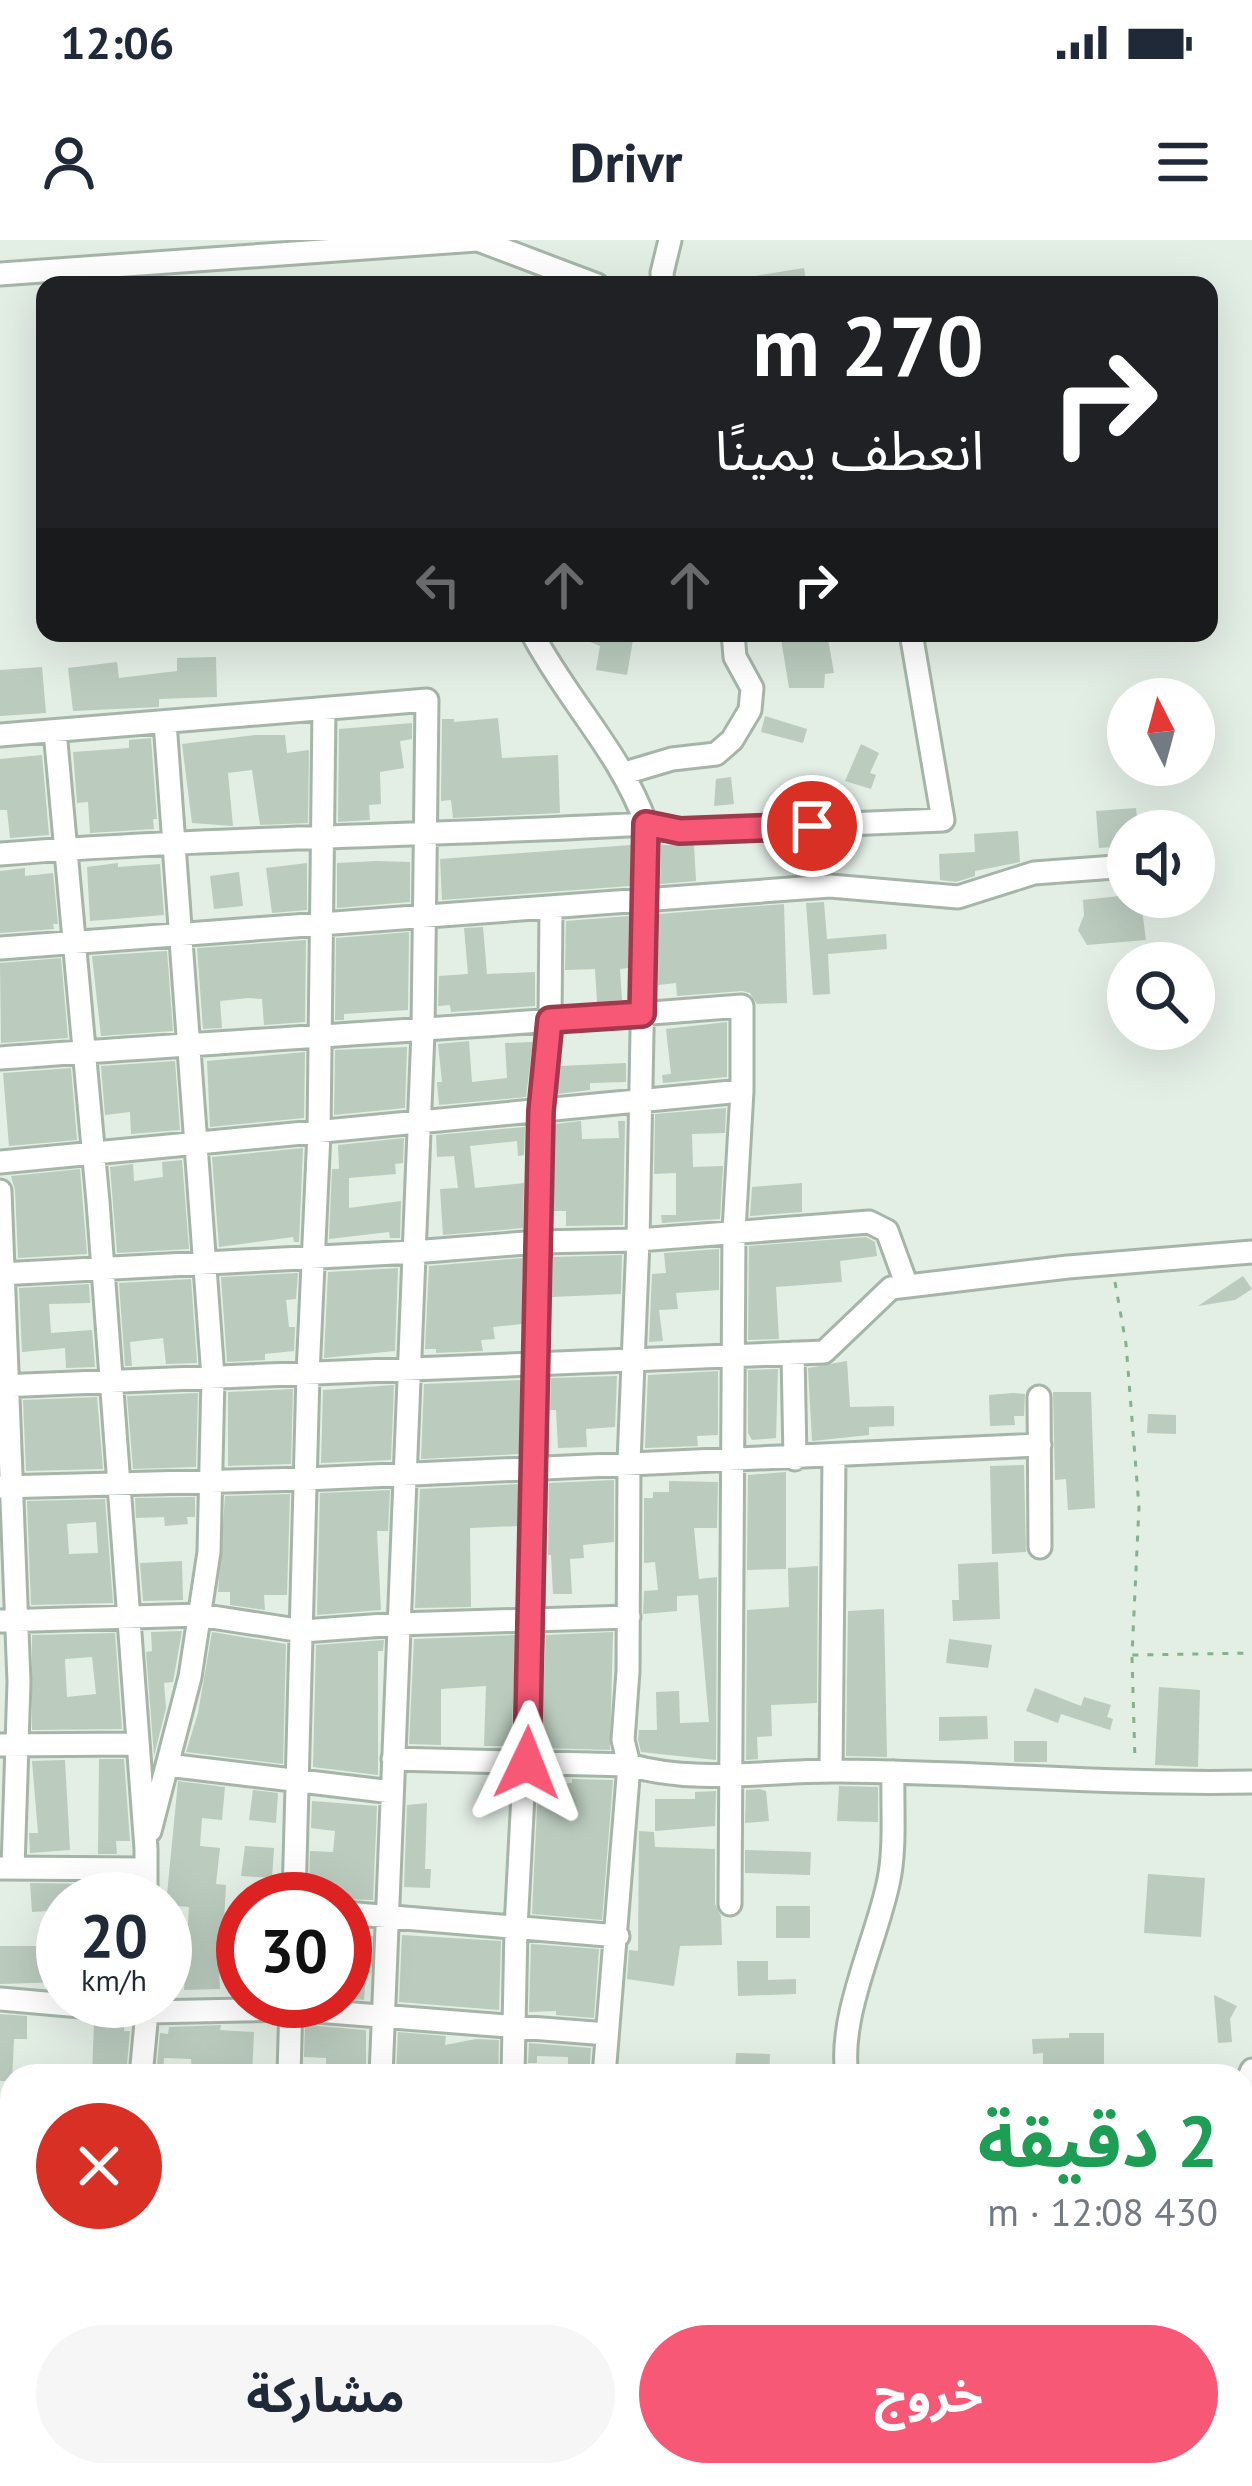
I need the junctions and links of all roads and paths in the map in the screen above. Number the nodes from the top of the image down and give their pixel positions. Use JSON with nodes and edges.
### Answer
{"nodes":[{"id":1,"x":478,"y":240,"type":"edge"},
{"id":2,"x":670,"y":240,"type":"edge"},
{"id":3,"x":0,"y":274,"type":"edge"},
{"id":4,"x":573,"y":276,"type":"edge"},
{"id":5,"x":657,"y":276,"type":"edge"},
{"id":6,"x":537,"y":642,"type":"edge"},
{"id":7,"x":734,"y":642,"type":"edge"},
{"id":8,"x":913,"y":642,"type":"edge"},
{"id":9,"x":324,"y":709,"type":"junction"},
{"id":10,"x":166,"y":722,"type":"junction"},
{"id":11,"x":55,"y":731,"type":"junction"},
{"id":12,"x":0,"y":735,"type":"edge"},
{"id":13,"x":625,"y":773,"type":"junction"},
{"id":14,"x":646,"y":824,"type":"junction"},
{"id":15,"x":425,"y":837,"type":"junction"},
{"id":16,"x":321,"y":839,"type":"junction"},
{"id":17,"x":175,"y":842,"type":"junction"},
{"id":18,"x":65,"y":849,"type":"junction"},
{"id":19,"x":0,"y":854,"type":"edge"},
{"id":20,"x":1107,"y":868,"type":"edge"},
{"id":21,"x":645,"y":901,"type":"junction"},
{"id":22,"x":551,"y":908,"type":"junction"},
{"id":23,"x":422,"y":916,"type":"junction"},
{"id":24,"x":319,"y":923,"type":"junction"},
{"id":25,"x":182,"y":933,"type":"junction"},
{"id":26,"x":74,"y":944,"type":"junction"},
{"id":27,"x":0,"y":948,"type":"edge"},
{"id":28,"x":642,"y":1014,"type":"junction"},
{"id":29,"x":550,"y":1020,"type":"junction"},
{"id":30,"x":423,"y":1032,"type":"junction"},
{"id":31,"x":321,"y":1034,"type":"junction"},
{"id":32,"x":190,"y":1044,"type":"junction"},
{"id":33,"x":84,"y":1052,"type":"junction"},
{"id":34,"x":0,"y":1058,"type":"edge"},
{"id":35,"x":742,"y":1091,"type":"junction"},
{"id":36,"x":640,"y":1101,"type":"junction"},
{"id":37,"x":541,"y":1111,"type":"junction"},
{"id":38,"x":420,"y":1122,"type":"junction"},
{"id":39,"x":319,"y":1133,"type":"junction"},
{"id":40,"x":198,"y":1143,"type":"junction"},
{"id":41,"x":93,"y":1153,"type":"junction"},
{"id":42,"x":0,"y":1162,"type":"edge"},
{"id":43,"x":0,"y":1191,"type":"edge"},
{"id":44,"x":734,"y":1230,"type":"junction"},
{"id":45,"x":638,"y":1240,"type":"junction"},
{"id":46,"x":538,"y":1242,"type":"junction"},
{"id":47,"x":413,"y":1252,"type":"junction"},
{"id":48,"x":1252,"y":1252,"type":"edge"},
{"id":49,"x":314,"y":1256,"type":"junction"},
{"id":50,"x":206,"y":1262,"type":"junction"},
{"id":51,"x":1111,"y":1263,"type":"junction"},
{"id":52,"x":103,"y":1268,"type":"junction"},
{"id":53,"x":3,"y":1274,"type":"edge"},
{"id":54,"x":907,"y":1286,"type":"junction"},
{"id":55,"x":793,"y":1353,"type":"junction"},
{"id":56,"x":733,"y":1356,"type":"junction"},
{"id":57,"x":634,"y":1360,"type":"junction"},
{"id":58,"x":537,"y":1364,"type":"junction"},
{"id":59,"x":407,"y":1371,"type":"junction"},
{"id":60,"x":308,"y":1374,"type":"junction"},
{"id":61,"x":213,"y":1377,"type":"junction"},
{"id":62,"x":111,"y":1382,"type":"junction"},
{"id":63,"x":5,"y":1385,"type":"edge"},
{"id":64,"x":1039,"y":1397,"type":"dead end"},
{"id":65,"x":1040,"y":1445,"type":"junction"},
{"id":66,"x":834,"y":1457,"type":"junction"},
{"id":67,"x":795,"y":1459,"type":"junction"},
{"id":68,"x":733,"y":1461,"type":"junction"},
{"id":69,"x":629,"y":1462,"type":"junction"},
{"id":70,"x":534,"y":1468,"type":"junction"},
{"id":71,"x":404,"y":1473,"type":"junction"},
{"id":72,"x":307,"y":1479,"type":"junction"},
{"id":73,"x":210,"y":1481,"type":"junction"},
{"id":74,"x":118,"y":1483,"type":"junction"},
{"id":75,"x":6,"y":1487,"type":"edge"},
{"id":76,"x":1040,"y":1547,"type":"dead end"},
{"id":77,"x":199,"y":1616,"type":"junction"},
{"id":78,"x":128,"y":1617,"type":"junction"},
{"id":79,"x":629,"y":1617,"type":"junction"},
{"id":80,"x":8,"y":1620,"type":"edge"},
{"id":81,"x":532,"y":1623,"type":"junction"},
{"id":82,"x":398,"y":1624,"type":"junction"},
{"id":83,"x":302,"y":1631,"type":"junction"},
{"id":84,"x":1252,"y":1653,"type":"edge"},
{"id":85,"x":1132,"y":1655,"type":"junction"},
{"id":86,"x":138,"y":1744,"type":"junction"},
{"id":87,"x":8,"y":1745,"type":"edge"},
{"id":88,"x":393,"y":1759,"type":"junction"},
{"id":89,"x":527,"y":1763,"type":"junction"},
{"id":90,"x":629,"y":1765,"type":"junction"},
{"id":91,"x":167,"y":1766,"type":"junction"},
{"id":92,"x":831,"y":1771,"type":"junction"},
{"id":93,"x":893,"y":1772,"type":"junction"},
{"id":94,"x":731,"y":1776,"type":"junction"},
{"id":95,"x":1135,"y":1779,"type":"junction"},
{"id":96,"x":298,"y":1781,"type":"junction"},
{"id":97,"x":1252,"y":1782,"type":"edge"},
{"id":98,"x":392,"y":1792,"type":"junction"},
{"id":99,"x":145,"y":1859,"type":"junction"},
{"id":100,"x":7,"y":1868,"type":"edge"},
{"id":101,"x":145,"y":1872,"type":"edge"},
{"id":102,"x":295,"y":1872,"type":"edge"},
{"id":103,"x":730,"y":1904,"type":"dead end"},
{"id":104,"x":372,"y":1915,"type":"edge"},
{"id":105,"x":387,"y":1916,"type":"junction"},
{"id":106,"x":516,"y":1928,"type":"junction"},
{"id":107,"x":618,"y":1936,"type":"junction"},
{"id":108,"x":0,"y":2000,"type":"edge"},
{"id":109,"x":36,"y":2002,"type":"edge"},
{"id":110,"x":372,"y":2016,"type":"edge"},
{"id":111,"x":383,"y":2017,"type":"junction"},
{"id":112,"x":515,"y":2027,"type":"junction"},
{"id":113,"x":146,"y":2028,"type":"edge"},
{"id":114,"x":290,"y":2028,"type":"edge"},
{"id":115,"x":607,"y":2034,"type":"junction"},
{"id":116,"x":142,"y":2064,"type":"edge"},
{"id":117,"x":289,"y":2064,"type":"edge"},
{"id":118,"x":381,"y":2064,"type":"edge"},
{"id":119,"x":513,"y":2064,"type":"edge"},
{"id":120,"x":605,"y":2064,"type":"edge"},
{"id":121,"x":845,"y":2064,"type":"edge"}],
"edges":[{"from":1,"to":3,"type":"street"},
{"from":1,"to":4,"type":"street"},
{"from":2,"to":5,"type":"street"},
{"from":6,"to":13,"type":"street"},
{"from":7,"to":13,"type":"street"},
{"from":8,"to":14,"type":"street"},
{"from":9,"to":10,"type":"street"},
{"from":9,"to":15,"type":"street"},
{"from":9,"to":16,"type":"street"},
{"from":10,"to":11,"type":"street"},
{"from":10,"to":17,"type":"street"},
{"from":11,"to":12,"type":"street"},
{"from":11,"to":18,"type":"street"},
{"from":13,"to":14,"type":"street"},
{"from":14,"to":15,"type":"street"},
{"from":14,"to":21,"type":"street"},
{"from":15,"to":16,"type":"street"},
{"from":15,"to":23,"type":"street"},
{"from":16,"to":17,"type":"street"},
{"from":16,"to":24,"type":"street"},
{"from":17,"to":18,"type":"street"},
{"from":17,"to":25,"type":"street"},
{"from":18,"to":19,"type":"street"},
{"from":18,"to":26,"type":"street"},
{"from":20,"to":21,"type":"street"},
{"from":21,"to":22,"type":"street"},
{"from":21,"to":28,"type":"street"},
{"from":22,"to":23,"type":"street"},
{"from":22,"to":29,"type":"street"},
{"from":23,"to":24,"type":"street"},
{"from":23,"to":30,"type":"street"},
{"from":24,"to":25,"type":"street"},
{"from":24,"to":31,"type":"street"},
{"from":25,"to":26,"type":"street"},
{"from":25,"to":32,"type":"street"},
{"from":26,"to":27,"type":"street"},
{"from":26,"to":33,"type":"street"},
{"from":28,"to":29,"type":"street"},
{"from":28,"to":35,"type":"street"},
{"from":28,"to":36,"type":"street"},
{"from":29,"to":30,"type":"street"},
{"from":29,"to":37,"type":"street"},
{"from":30,"to":31,"type":"street"},
{"from":30,"to":38,"type":"street"},
{"from":31,"to":32,"type":"street"},
{"from":31,"to":39,"type":"street"},
{"from":32,"to":33,"type":"street"},
{"from":32,"to":40,"type":"street"},
{"from":33,"to":34,"type":"street"},
{"from":33,"to":41,"type":"street"},
{"from":35,"to":36,"type":"street"},
{"from":35,"to":44,"type":"street"},
{"from":36,"to":37,"type":"street"},
{"from":36,"to":45,"type":"street"},
{"from":37,"to":38,"type":"street"},
{"from":37,"to":46,"type":"street"},
{"from":38,"to":39,"type":"street"},
{"from":38,"to":47,"type":"street"},
{"from":39,"to":40,"type":"street"},
{"from":39,"to":49,"type":"street"},
{"from":40,"to":41,"type":"street"},
{"from":40,"to":50,"type":"street"},
{"from":41,"to":42,"type":"street"},
{"from":41,"to":52,"type":"street"},
{"from":43,"to":53,"type":"street"},
{"from":44,"to":45,"type":"street"},
{"from":44,"to":54,"type":"street"},
{"from":44,"to":56,"type":"street"},
{"from":45,"to":46,"type":"street"},
{"from":45,"to":57,"type":"street"},
{"from":46,"to":47,"type":"street"},
{"from":46,"to":58,"type":"street"},
{"from":47,"to":49,"type":"street"},
{"from":47,"to":59,"type":"street"},
{"from":48,"to":51,"type":"street"},
{"from":49,"to":50,"type":"street"},
{"from":49,"to":60,"type":"street"},
{"from":50,"to":52,"type":"street"},
{"from":50,"to":61,"type":"street"},
{"from":51,"to":54,"type":"street"},
{"from":51,"to":85,"type":"path"},
{"from":52,"to":53,"type":"street"},
{"from":52,"to":62,"type":"street"},
{"from":53,"to":63,"type":"street"},
{"from":54,"to":55,"type":"street"},
{"from":55,"to":56,"type":"street"},
{"from":55,"to":67,"type":"street"},
{"from":56,"to":57,"type":"street"},
{"from":56,"to":68,"type":"street"},
{"from":57,"to":58,"type":"street"},
{"from":57,"to":69,"type":"street"},
{"from":58,"to":59,"type":"street"},
{"from":58,"to":70,"type":"street"},
{"from":59,"to":60,"type":"street"},
{"from":59,"to":71,"type":"street"},
{"from":60,"to":61,"type":"street"},
{"from":60,"to":72,"type":"street"},
{"from":61,"to":62,"type":"street"},
{"from":61,"to":73,"type":"street"},
{"from":62,"to":63,"type":"street"},
{"from":62,"to":74,"type":"street"},
{"from":63,"to":75,"type":"street"},
{"from":64,"to":65,"type":"street"},
{"from":65,"to":66,"type":"street"},
{"from":65,"to":76,"type":"street"},
{"from":66,"to":67,"type":"street"},
{"from":66,"to":92,"type":"street"},
{"from":67,"to":68,"type":"street"},
{"from":68,"to":69,"type":"street"},
{"from":68,"to":94,"type":"street"},
{"from":69,"to":70,"type":"street"},
{"from":69,"to":79,"type":"street"},
{"from":70,"to":71,"type":"street"},
{"from":70,"to":81,"type":"street"},
{"from":71,"to":72,"type":"street"},
{"from":71,"to":82,"type":"street"},
{"from":72,"to":73,"type":"street"},
{"from":72,"to":83,"type":"street"},
{"from":73,"to":74,"type":"street"},
{"from":73,"to":77,"type":"street"},
{"from":74,"to":75,"type":"street"},
{"from":74,"to":78,"type":"street"},
{"from":75,"to":80,"type":"street"},
{"from":77,"to":78,"type":"street"},
{"from":77,"to":83,"type":"street"},
{"from":77,"to":91,"type":"street"},
{"from":78,"to":80,"type":"street"},
{"from":78,"to":86,"type":"street"},
{"from":79,"to":81,"type":"street"},
{"from":79,"to":90,"type":"street"},
{"from":80,"to":87,"type":"street"},
{"from":81,"to":82,"type":"street"},
{"from":81,"to":89,"type":"street"},
{"from":82,"to":83,"type":"street"},
{"from":82,"to":88,"type":"street"},
{"from":83,"to":96,"type":"street"},
{"from":84,"to":85,"type":"path"},
{"from":85,"to":95,"type":"path"},
{"from":86,"to":87,"type":"street"},
{"from":86,"to":99,"type":"street"},
{"from":87,"to":100,"type":"street"},
{"from":88,"to":89,"type":"street"},
{"from":88,"to":98,"type":"street"},
{"from":89,"to":90,"type":"street"},
{"from":89,"to":106,"type":"street"},
{"from":90,"to":94,"type":"street"},
{"from":90,"to":107,"type":"street"},
{"from":91,"to":96,"type":"street"},
{"from":91,"to":99,"type":"street"},
{"from":92,"to":93,"type":"street"},
{"from":92,"to":94,"type":"street"},
{"from":93,"to":95,"type":"street"},
{"from":93,"to":121,"type":"street"},
{"from":94,"to":103,"type":"street"},
{"from":95,"to":97,"type":"street"},
{"from":96,"to":98,"type":"street"},
{"from":96,"to":102,"type":"street"},
{"from":98,"to":105,"type":"street"},
{"from":99,"to":100,"type":"street"},
{"from":99,"to":101,"type":"street"},
{"from":104,"to":105,"type":"street"},
{"from":105,"to":106,"type":"street"},
{"from":105,"to":111,"type":"street"},
{"from":106,"to":107,"type":"street"},
{"from":106,"to":112,"type":"street"},
{"from":107,"to":115,"type":"street"},
{"from":108,"to":109,"type":"street"},
{"from":110,"to":111,"type":"street"},
{"from":111,"to":112,"type":"street"},
{"from":111,"to":118,"type":"street"},
{"from":112,"to":115,"type":"street"},
{"from":112,"to":119,"type":"street"},
{"from":113,"to":116,"type":"street"},
{"from":114,"to":117,"type":"street"},
{"from":115,"to":120,"type":"street"}]}
